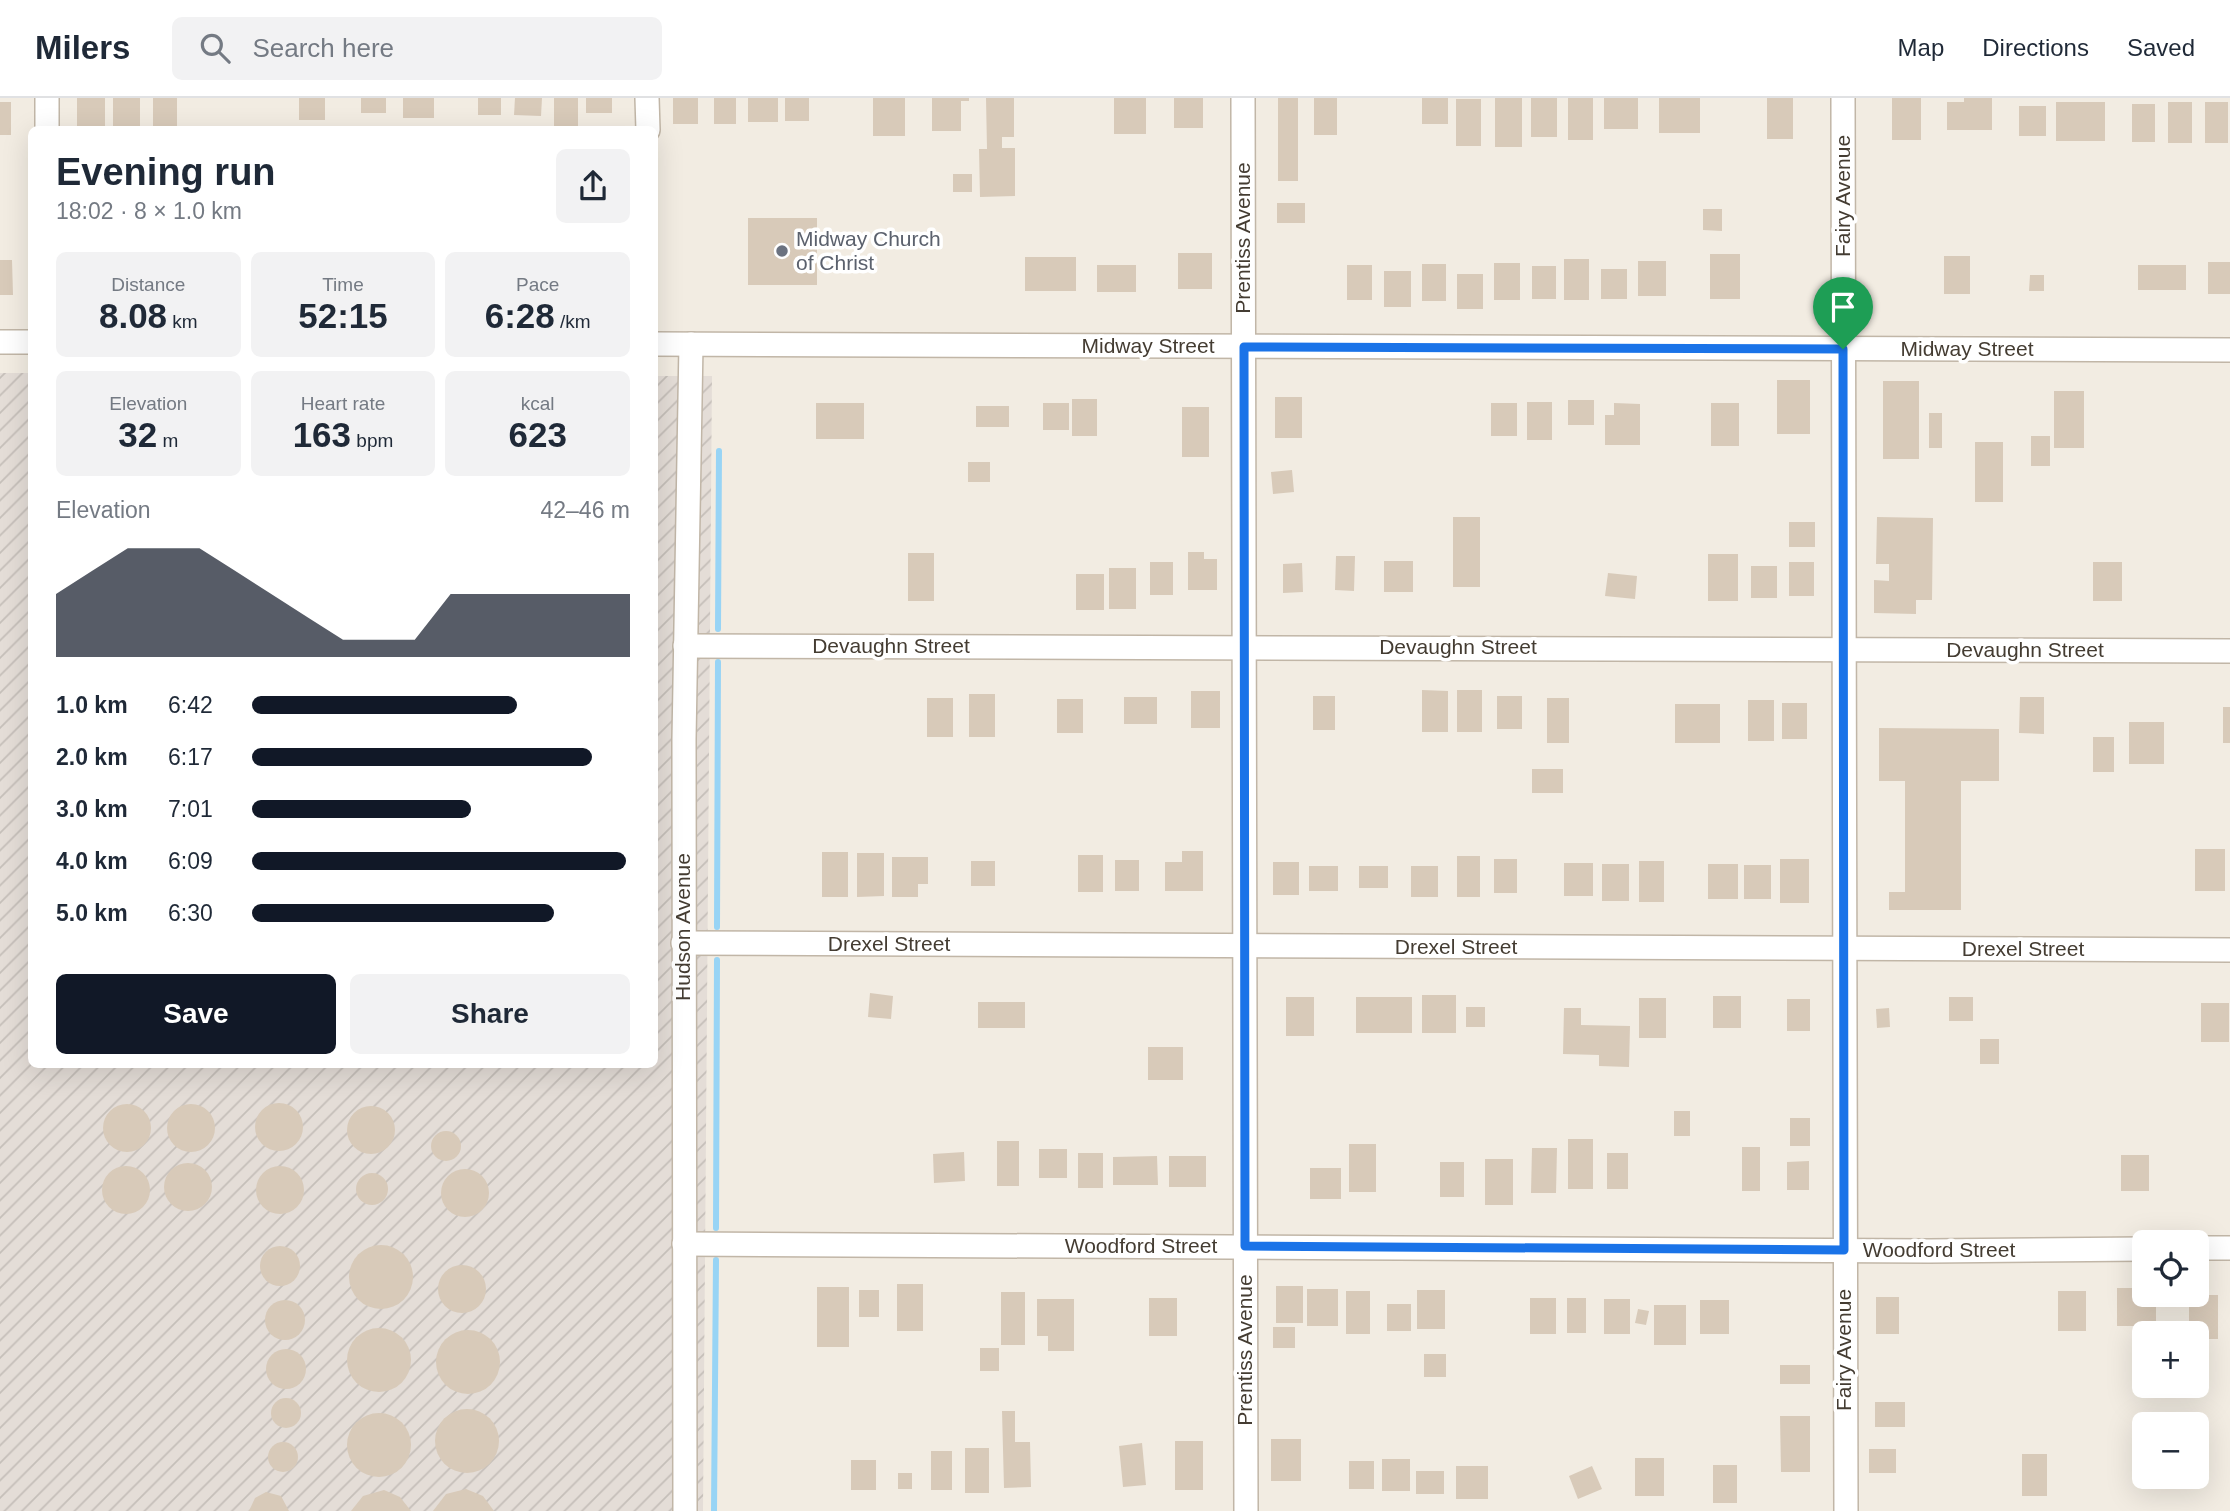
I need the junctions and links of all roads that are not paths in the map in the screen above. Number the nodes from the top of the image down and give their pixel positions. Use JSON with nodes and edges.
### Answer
{"nodes":[{"id":1,"x":47,"y":98,"type":"edge"},
{"id":2,"x":648,"y":98,"type":"edge"},
{"id":3,"x":1243,"y":98,"type":"edge"},
{"id":4,"x":1843,"y":98,"type":"edge"},
{"id":5,"x":47,"y":126,"type":"edge"},
{"id":6,"x":648,"y":126,"type":"edge"},
{"id":7,"x":0,"y":342,"type":"edge"},
{"id":8,"x":28,"y":342,"type":"edge"},
{"id":9,"x":658,"y":344,"type":"edge"},
{"id":10,"x":691,"y":344,"type":"junction"},
{"id":11,"x":1244,"y":347,"type":"junction"},
{"id":12,"x":1843,"y":349,"type":"junction"},
{"id":13,"x":2230,"y":350,"type":"edge"},
{"id":14,"x":685,"y":646,"type":"junction"},
{"id":15,"x":1243,"y":646,"type":"junction"},
{"id":16,"x":1844,"y":649,"type":"junction"},
{"id":17,"x":2230,"y":651,"type":"edge"},
{"id":18,"x":683,"y":943,"type":"junction"},
{"id":19,"x":1245,"y":945,"type":"junction"},
{"id":20,"x":1845,"y":948,"type":"junction"},
{"id":21,"x":2230,"y":950,"type":"edge"},
{"id":22,"x":684,"y":1244,"type":"junction"},
{"id":23,"x":1245,"y":1246,"type":"junction"},
{"id":24,"x":2209,"y":1248,"type":"edge"},
{"id":25,"x":2230,"y":1248,"type":"edge"},
{"id":26,"x":2132,"y":1249,"type":"edge"},
{"id":27,"x":1844,"y":1250,"type":"junction"},
{"id":28,"x":685,"y":1511,"type":"edge"},
{"id":29,"x":1246,"y":1511,"type":"edge"},
{"id":30,"x":1846,"y":1511,"type":"edge"}],
"edges":[{"from":1,"to":5,"type":"street"},
{"from":2,"to":6,"type":"street"},
{"from":3,"to":11,"type":"street","name":"Prentiss Avenue"},
{"from":4,"to":12,"type":"street","name":"Fairy Avenue"},
{"from":7,"to":8,"type":"street"},
{"from":9,"to":10,"type":"street","name":"Midway Street"},
{"from":10,"to":11,"type":"street","name":"Midway Street"},
{"from":10,"to":14,"type":"street","name":"Hudson Avenue"},
{"from":11,"to":12,"type":"street","name":"Midway Street"},
{"from":11,"to":15,"type":"street","name":"Prentiss Avenue"},
{"from":12,"to":13,"type":"street","name":"Midway Street"},
{"from":12,"to":16,"type":"street","name":"Fairy Avenue"},
{"from":14,"to":15,"type":"street","name":"Devaughn Street"},
{"from":14,"to":18,"type":"street","name":"Hudson Avenue"},
{"from":15,"to":16,"type":"street","name":"Devaughn Street"},
{"from":15,"to":19,"type":"street","name":"Prentiss Avenue"},
{"from":16,"to":17,"type":"street","name":"Devaughn Street"},
{"from":16,"to":20,"type":"street","name":"Fairy Avenue"},
{"from":18,"to":19,"type":"street","name":"Drexel Street"},
{"from":18,"to":22,"type":"street","name":"Hudson Avenue"},
{"from":19,"to":20,"type":"street","name":"Drexel Street"},
{"from":19,"to":23,"type":"street","name":"Prentiss Avenue"},
{"from":20,"to":21,"type":"street","name":"Drexel Street"},
{"from":20,"to":27,"type":"street","name":"Fairy Avenue"},
{"from":22,"to":23,"type":"street","name":"Woodford Street"},
{"from":22,"to":28,"type":"street","name":"Hudson Avenue"},
{"from":23,"to":27,"type":"street","name":"Woodford Street"},
{"from":23,"to":29,"type":"street","name":"Prentiss Avenue"},
{"from":24,"to":25,"type":"street"},
{"from":26,"to":27,"type":"street","name":"Woodford Street"},
{"from":27,"to":30,"type":"street","name":"Fairy Avenue"}]}
